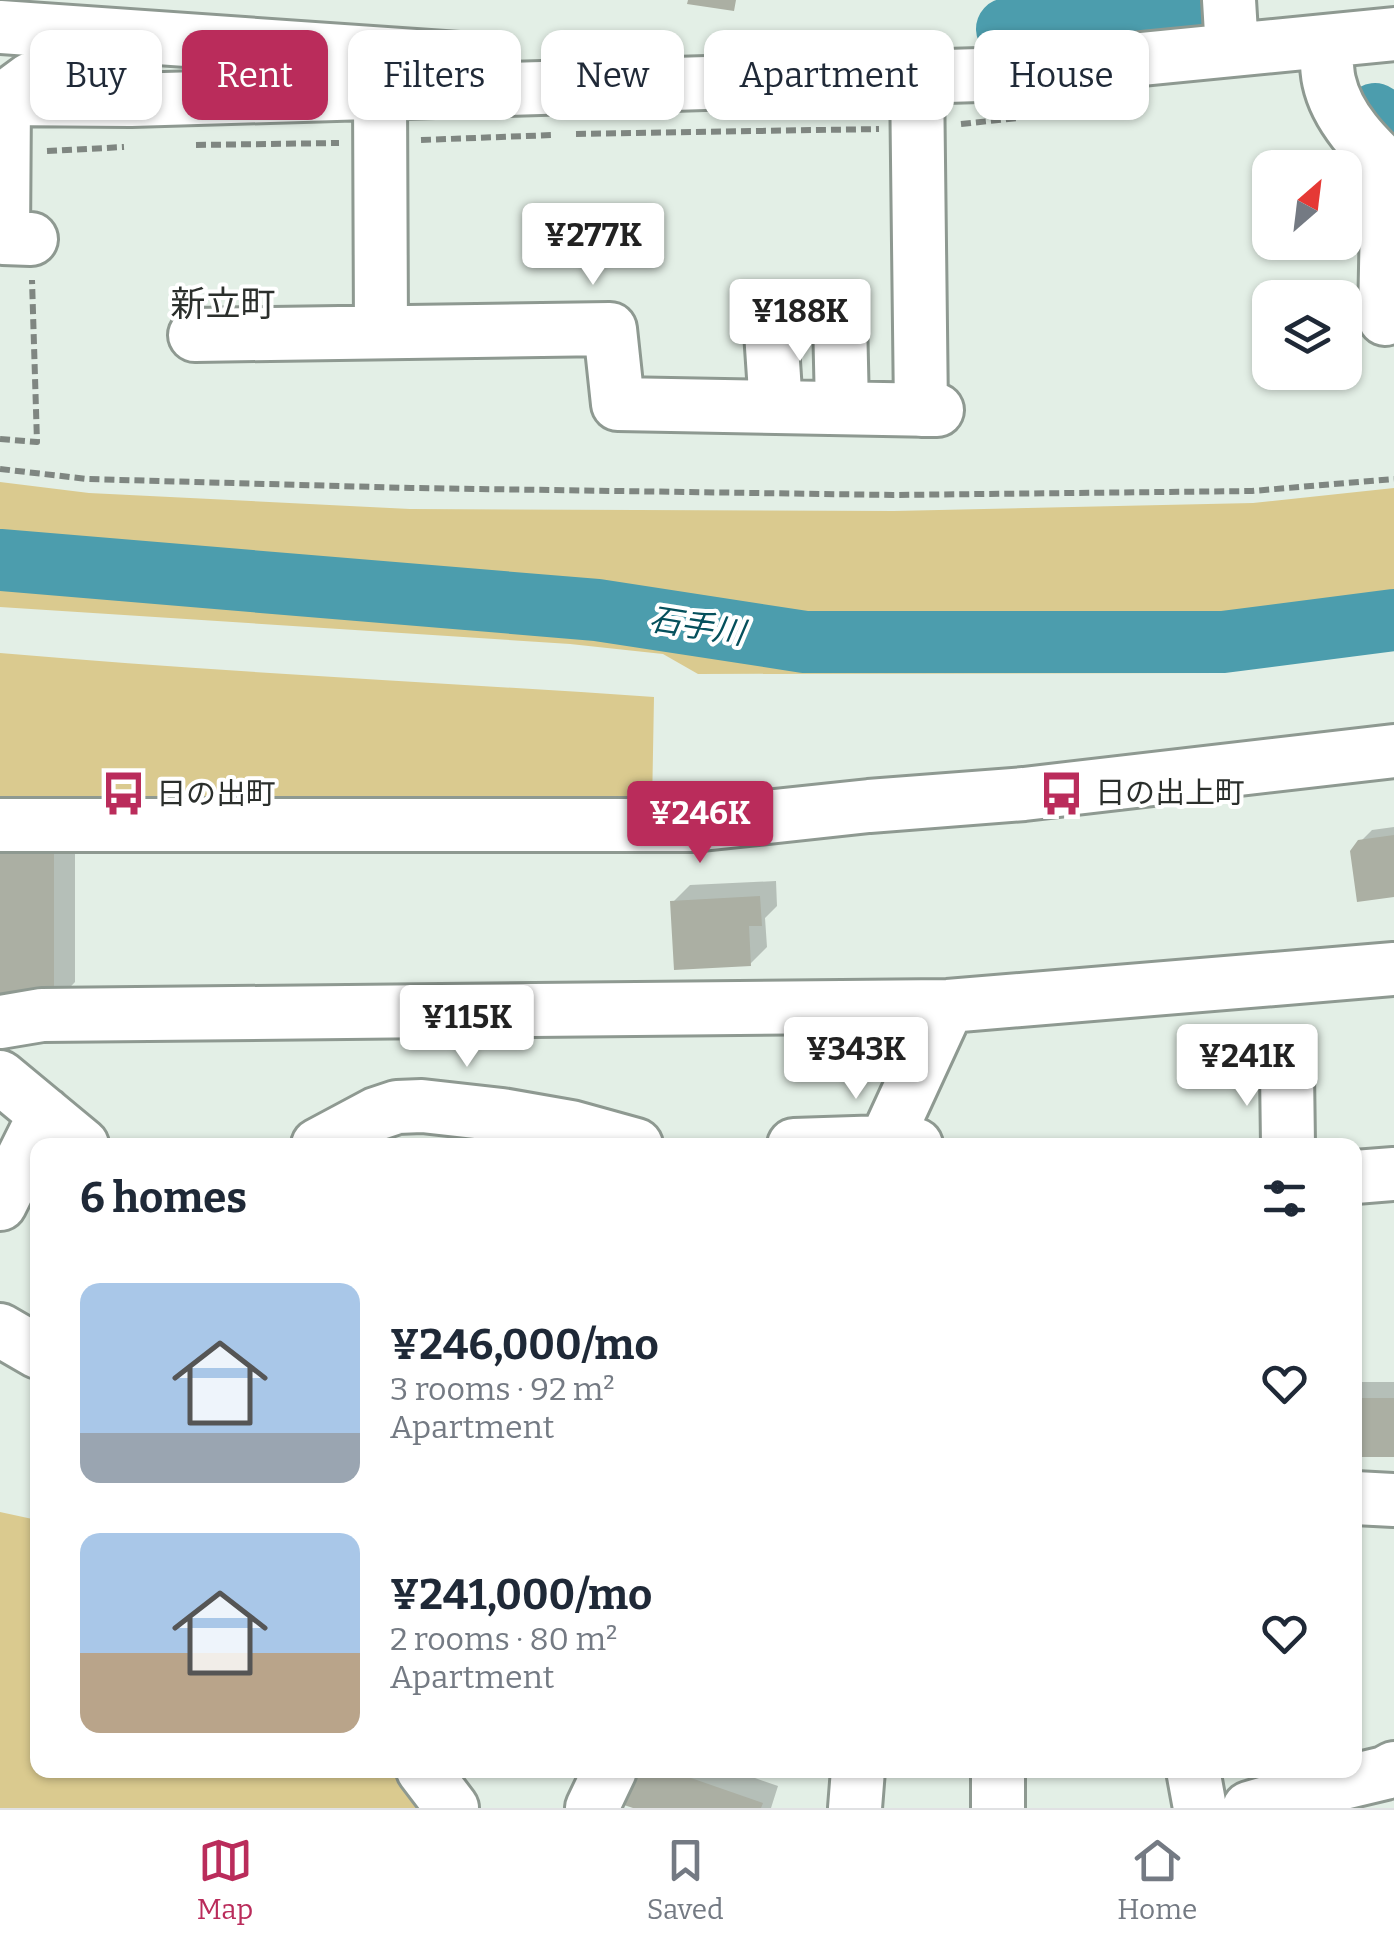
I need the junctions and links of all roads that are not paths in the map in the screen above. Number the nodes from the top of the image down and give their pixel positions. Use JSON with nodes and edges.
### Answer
{"nodes":[{"id":1,"x":254,"y":22,"type":"edge"},
{"id":2,"x":1230,"y":25,"type":"edge"},
{"id":3,"x":0,"y":27,"type":"edge"},
{"id":4,"x":1394,"y":34,"type":"edge"},
{"id":5,"x":1326,"y":40,"type":"junction"},
{"id":6,"x":954,"y":75,"type":"edge"},
{"id":7,"x":541,"y":83,"type":"edge"},
{"id":8,"x":348,"y":95,"type":"edge"},
{"id":9,"x":2,"y":100,"type":"edge"},
{"id":10,"x":380,"y":120,"type":"edge"},
{"id":11,"x":919,"y":120,"type":"edge"},
{"id":12,"x":1391,"y":169,"type":"edge"},
{"id":13,"x":31,"y":239,"type":"road end"},
{"id":14,"x":770,"y":316,"type":"dead end"},
{"id":15,"x":840,"y":318,"type":"dead end"},
{"id":16,"x":1385,"y":319,"type":"dead end"},
{"id":17,"x":381,"y":332,"type":"junction"},
{"id":18,"x":195,"y":335,"type":"dead end"},
{"id":19,"x":776,"y":407,"type":"junction"},
{"id":20,"x":842,"y":408,"type":"junction"},
{"id":21,"x":1394,"y":750,"type":"edge"},
{"id":22,"x":0,"y":825,"type":"edge"},
{"id":23,"x":1394,"y":969,"type":"edge"},
{"id":24,"x":948,"y":1006,"type":"junction"},
{"id":25,"x":0,"y":1022,"type":"edge"},
{"id":26,"x":1287,"y":1072,"type":"dead end"},
{"id":27,"x":0,"y":1076,"type":"edge"},
{"id":28,"x":63,"y":1130,"type":"edge"},
{"id":29,"x":331,"y":1138,"type":"edge"},
{"id":30,"x":611,"y":1138,"type":"edge"},
{"id":31,"x":897,"y":1138,"type":"edge"},
{"id":32,"x":1288,"y":1138,"type":"edge"},
{"id":33,"x":30,"y":1169,"type":"edge"},
{"id":34,"x":1394,"y":1174,"type":"edge"},
{"id":35,"x":1362,"y":1176,"type":"edge"},
{"id":36,"x":0,"y":1204,"type":"edge"},
{"id":37,"x":0,"y":1299,"type":"edge"},
{"id":38,"x":30,"y":1309,"type":"edge"},
{"id":39,"x":0,"y":1330,"type":"edge"},
{"id":40,"x":30,"y":1347,"type":"edge"},
{"id":41,"x":1362,"y":1498,"type":"edge"},
{"id":42,"x":1394,"y":1500,"type":"edge"},
{"id":43,"x":1394,"y":1768,"type":"edge"},
{"id":44,"x":429,"y":1778,"type":"edge"},
{"id":45,"x":606,"y":1778,"type":"edge"},
{"id":46,"x":857,"y":1778,"type":"edge"},
{"id":47,"x":998,"y":1778,"type":"edge"},
{"id":48,"x":1361,"y":1778,"type":"edge"},
{"id":49,"x":1362,"y":1778,"type":"edge"},
{"id":50,"x":1205,"y":1800,"type":"edge"},
{"id":51,"x":452,"y":1808,"type":"edge"},
{"id":52,"x":592,"y":1808,"type":"edge"},
{"id":53,"x":855,"y":1808,"type":"edge"},
{"id":54,"x":998,"y":1808,"type":"edge"}],
"edges":[{"from":1,"to":3,"type":"street"},
{"from":1,"to":7,"type":"street"},
{"from":1,"to":9,"type":"street"},
{"from":2,"to":5,"type":"street"},
{"from":2,"to":6,"type":"street"},
{"from":4,"to":5,"type":"street"},
{"from":5,"to":12,"type":"street"},
{"from":8,"to":9,"type":"street"},
{"from":9,"to":13,"type":"street"},
{"from":10,"to":17,"type":"street"},
{"from":11,"to":20,"type":"street"},
{"from":12,"to":16,"type":"street"},
{"from":14,"to":19,"type":"street"},
{"from":15,"to":20,"type":"street"},
{"from":17,"to":18,"type":"street"},
{"from":17,"to":19,"type":"street"},
{"from":19,"to":20,"type":"street"},
{"from":21,"to":22,"type":"street"},
{"from":23,"to":24,"type":"street"},
{"from":24,"to":25,"type":"street"},
{"from":24,"to":31,"type":"street"},
{"from":26,"to":32,"type":"street"},
{"from":27,"to":28,"type":"street"},
{"from":29,"to":30,"type":"street"},
{"from":33,"to":36,"type":"street"},
{"from":34,"to":35,"type":"street"},
{"from":37,"to":38,"type":"street"},
{"from":39,"to":40,"type":"street"},
{"from":41,"to":42,"type":"street"},
{"from":43,"to":49,"type":"street"},
{"from":44,"to":51,"type":"street"},
{"from":45,"to":52,"type":"street"},
{"from":46,"to":53,"type":"street"},
{"from":47,"to":54,"type":"street"},
{"from":48,"to":50,"type":"street"}]}
